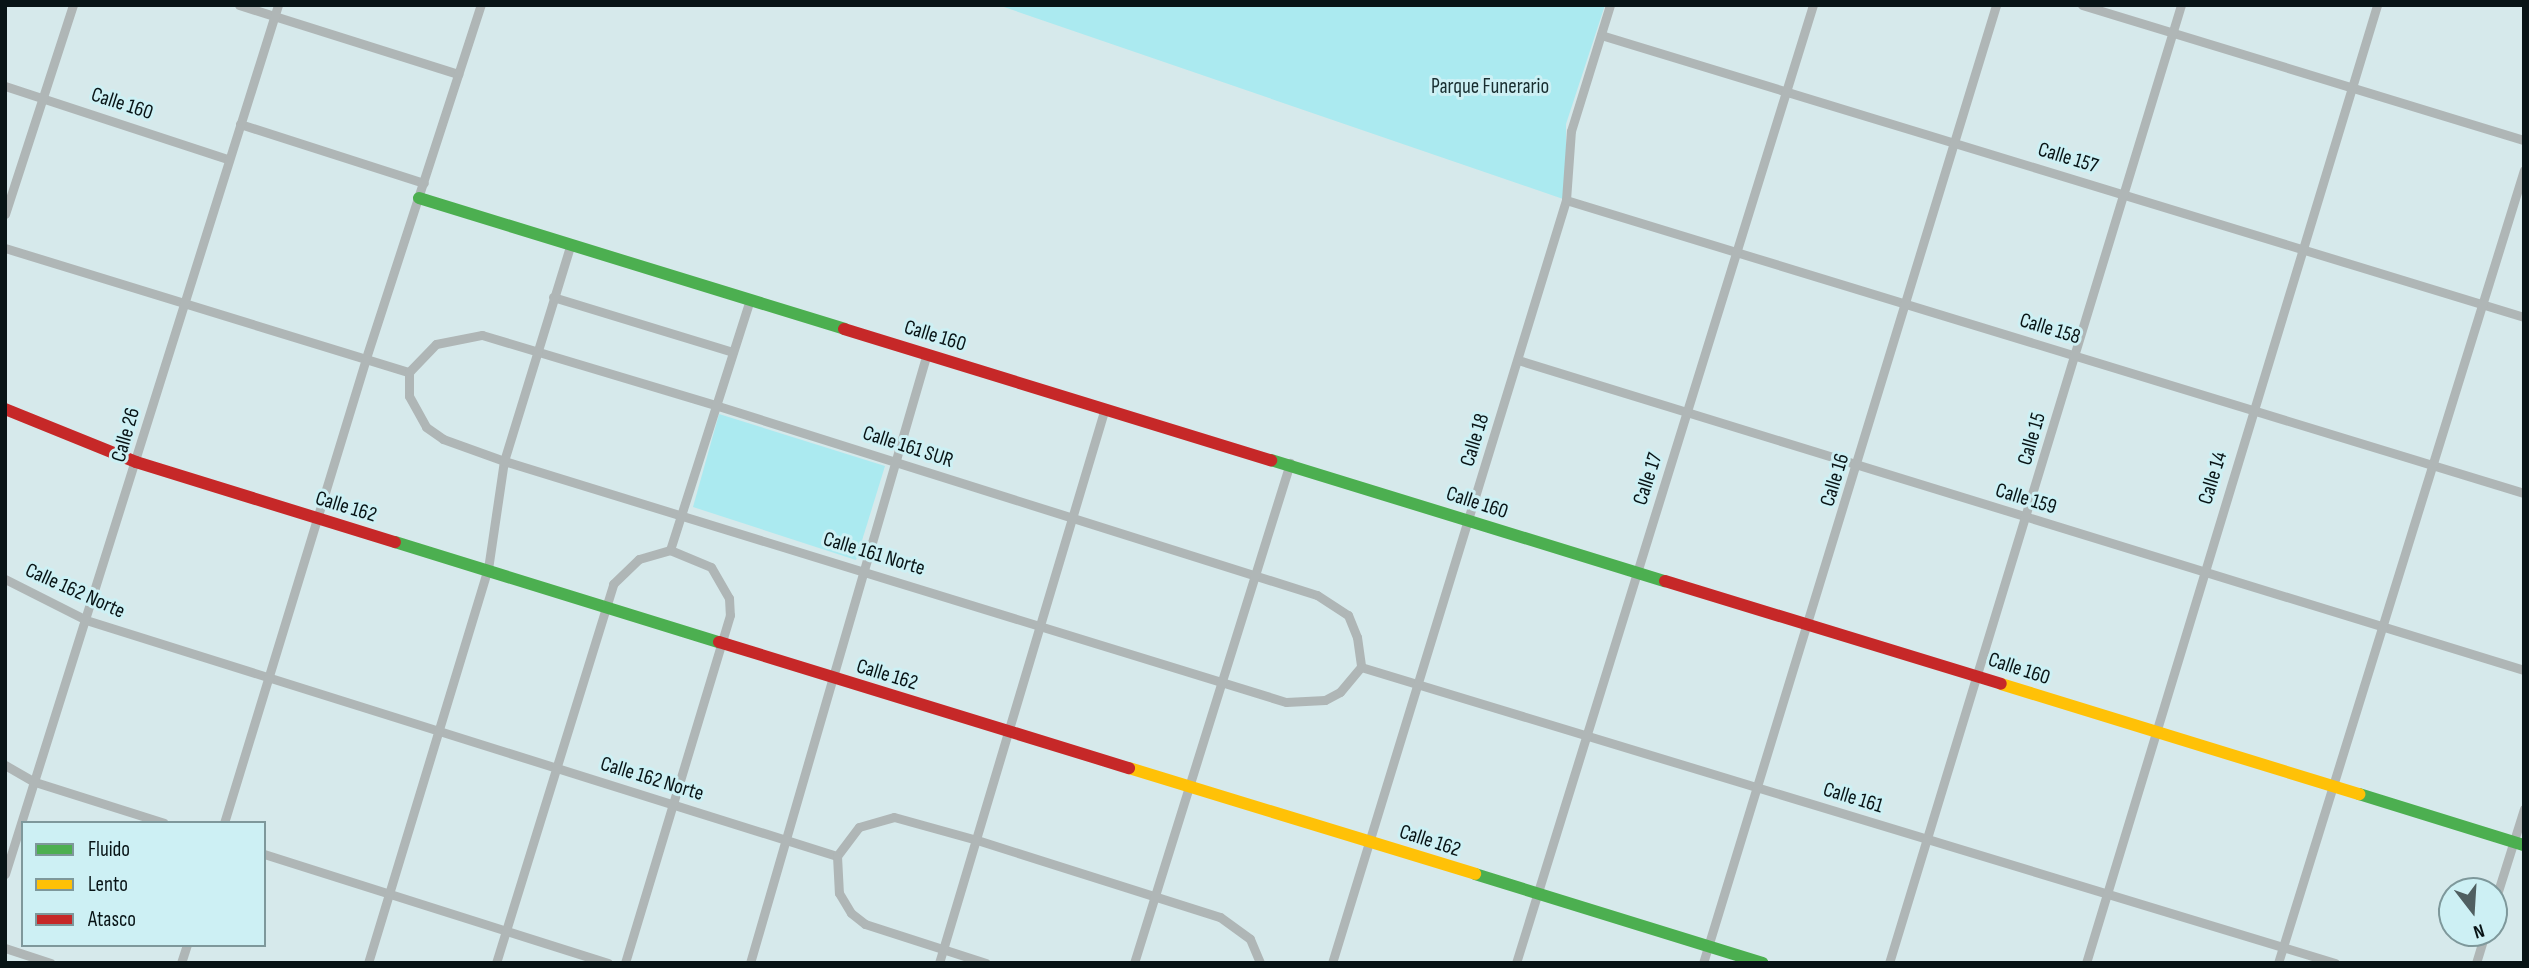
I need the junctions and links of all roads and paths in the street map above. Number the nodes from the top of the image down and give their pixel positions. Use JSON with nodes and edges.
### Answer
{"nodes":[{"id":1,"x":73,"y":5,"type":"edge"},
{"id":2,"x":239,"y":5,"type":"edge"},
{"id":3,"x":278,"y":5,"type":"edge"},
{"id":4,"x":481,"y":5,"type":"edge"},
{"id":5,"x":1610,"y":5,"type":"edge"},
{"id":6,"x":1813,"y":5,"type":"edge"},
{"id":7,"x":1996,"y":5,"type":"edge"},
{"id":8,"x":2081,"y":5,"type":"edge"},
{"id":9,"x":2180,"y":5,"type":"edge"},
{"id":10,"x":2377,"y":5,"type":"edge"},
{"id":11,"x":274,"y":17,"type":"junction"},
{"id":12,"x":2172,"y":33,"type":"junction"},
{"id":13,"x":1601,"y":35,"type":"junction"},
{"id":14,"x":458,"y":74,"type":"junction"},
{"id":15,"x":5,"y":86,"type":"edge"},
{"id":16,"x":2353,"y":86,"type":"junction"},
{"id":17,"x":1787,"y":91,"type":"junction"},
{"id":18,"x":44,"y":98,"type":"junction"},
{"id":19,"x":240,"y":124,"type":"junction"},
{"id":20,"x":2524,"y":139,"type":"edge"},
{"id":21,"x":1956,"y":142,"type":"junction"},
{"id":22,"x":227,"y":159,"type":"junction"},
{"id":23,"x":2524,"y":170,"type":"edge"},
{"id":24,"x":424,"y":183,"type":"junction"},
{"id":25,"x":2125,"y":194,"type":"junction"},
{"id":26,"x":419,"y":198,"type":"junction"},
{"id":27,"x":1566,"y":200,"type":"junction"},
{"id":28,"x":5,"y":214,"type":"edge"},
{"id":29,"x":570,"y":246,"type":"junction"},
{"id":30,"x":5,"y":248,"type":"edge"},
{"id":31,"x":2306,"y":249,"type":"junction"},
{"id":32,"x":1737,"y":251,"type":"junction"},
{"id":33,"x":553,"y":297,"type":"junction"},
{"id":34,"x":749,"y":303,"type":"junction"},
{"id":35,"x":182,"y":304,"type":"junction"},
{"id":36,"x":1906,"y":304,"type":"junction"},
{"id":37,"x":2483,"y":304,"type":"junction"},
{"id":38,"x":2524,"y":317,"type":"edge"},
{"id":39,"x":536,"y":350,"type":"junction"},
{"id":40,"x":733,"y":352,"type":"junction"},
{"id":41,"x":927,"y":353,"type":"junction"},
{"id":42,"x":2075,"y":354,"type":"junction"},
{"id":43,"x":366,"y":358,"type":"junction"},
{"id":44,"x":1518,"y":360,"type":"junction"},
{"id":45,"x":409,"y":372,"type":"junction"},
{"id":46,"x":715,"y":405,"type":"junction"},
{"id":47,"x":1105,"y":408,"type":"junction"},
{"id":48,"x":5,"y":410,"type":"edge"},
{"id":49,"x":2253,"y":410,"type":"junction"},
{"id":50,"x":1687,"y":415,"type":"junction"},
{"id":51,"x":892,"y":460,"type":"junction"},
{"id":52,"x":504,"y":461,"type":"junction"},
{"id":53,"x":136,"y":462,"type":"junction"},
{"id":54,"x":1290,"y":463,"type":"junction"},
{"id":55,"x":1858,"y":465,"type":"junction"},
{"id":56,"x":2434,"y":465,"type":"junction"},
{"id":57,"x":2524,"y":493,"type":"edge"},
{"id":58,"x":681,"y":512,"type":"junction"},
{"id":59,"x":1071,"y":518,"type":"junction"},
{"id":60,"x":2027,"y":518,"type":"junction"},
{"id":61,"x":319,"y":519,"type":"junction"},
{"id":62,"x":1468,"y":521,"type":"junction"},
{"id":63,"x":670,"y":550,"type":"junction"},
{"id":64,"x":488,"y":569,"type":"junction"},
{"id":65,"x":862,"y":569,"type":"junction"},
{"id":66,"x":1636,"y":572,"type":"junction"},
{"id":67,"x":2202,"y":572,"type":"junction"},
{"id":68,"x":1254,"y":574,"type":"junction"},
{"id":69,"x":5,"y":579,"type":"edge"},
{"id":70,"x":605,"y":606,"type":"junction"},
{"id":71,"x":86,"y":620,"type":"junction"},
{"id":72,"x":1038,"y":625,"type":"junction"},
{"id":73,"x":1809,"y":625,"type":"junction"},
{"id":74,"x":2383,"y":628,"type":"junction"},
{"id":75,"x":723,"y":642,"type":"junction"},
{"id":76,"x":1361,"y":667,"type":"junction"},
{"id":77,"x":2524,"y":670,"type":"edge"},
{"id":78,"x":1976,"y":675,"type":"junction"},
{"id":79,"x":268,"y":678,"type":"junction"},
{"id":80,"x":834,"y":679,"type":"junction"},
{"id":81,"x":1221,"y":682,"type":"junction"},
{"id":82,"x":1417,"y":684,"type":"junction"},
{"id":83,"x":437,"y":731,"type":"junction"},
{"id":84,"x":1010,"y":732,"type":"junction"},
{"id":85,"x":2153,"y":732,"type":"junction"},
{"id":86,"x":1584,"y":735,"type":"junction"},
{"id":87,"x":5,"y":765,"type":"edge"},
{"id":88,"x":555,"y":767,"type":"junction"},
{"id":89,"x":35,"y":782,"type":"junction"},
{"id":90,"x":1757,"y":787,"type":"junction"},
{"id":91,"x":1187,"y":788,"type":"junction"},
{"id":92,"x":2334,"y":788,"type":"junction"},
{"id":93,"x":672,"y":804,"type":"junction"},
{"id":94,"x":2524,"y":809,"type":"edge"},
{"id":95,"x":22,"y":821,"type":"edge"},
{"id":96,"x":158,"y":821,"type":"edge"},
{"id":97,"x":225,"y":821,"type":"edge"},
{"id":98,"x":21,"y":825,"type":"edge"},
{"id":99,"x":787,"y":839,"type":"junction"},
{"id":100,"x":1927,"y":839,"type":"junction"},
{"id":101,"x":977,"y":840,"type":"junction"},
{"id":102,"x":1366,"y":840,"type":"junction"},
{"id":103,"x":2519,"y":843,"type":"edge"},
{"id":104,"x":266,"y":855,"type":"edge"},
{"id":105,"x":837,"y":856,"type":"junction"},
{"id":106,"x":5,"y":874,"type":"edge"},
{"id":107,"x":2505,"y":877,"type":"edge"},
{"id":108,"x":388,"y":892,"type":"junction"},
{"id":109,"x":2105,"y":893,"type":"junction"},
{"id":110,"x":1537,"y":896,"type":"junction"},
{"id":111,"x":1153,"y":897,"type":"junction"},
{"id":112,"x":506,"y":929,"type":"junction"},
{"id":113,"x":1708,"y":946,"type":"junction"},
{"id":114,"x":2283,"y":946,"type":"junction"},
{"id":115,"x":5,"y":948,"type":"edge"},
{"id":116,"x":942,"y":949,"type":"junction"},
{"id":117,"x":51,"y":963,"type":"edge"},
{"id":118,"x":369,"y":963,"type":"edge"},
{"id":119,"x":496,"y":963,"type":"edge"},
{"id":120,"x":608,"y":963,"type":"edge"},
{"id":121,"x":625,"y":963,"type":"edge"},
{"id":122,"x":750,"y":963,"type":"edge"},
{"id":123,"x":939,"y":963,"type":"edge"},
{"id":124,"x":986,"y":963,"type":"edge"},
{"id":125,"x":1134,"y":963,"type":"edge"},
{"id":126,"x":1260,"y":963,"type":"edge"},
{"id":127,"x":1332,"y":963,"type":"edge"},
{"id":128,"x":1516,"y":963,"type":"edge"},
{"id":129,"x":1703,"y":963,"type":"edge"},
{"id":130,"x":1763,"y":963,"type":"edge"},
{"id":131,"x":1889,"y":963,"type":"edge"},
{"id":132,"x":2085,"y":963,"type":"edge"},
{"id":133,"x":2278,"y":963,"type":"edge"},
{"id":134,"x":2335,"y":963,"type":"edge"}],
"edges":[{"from":1,"to":18,"type":"street"},
{"from":2,"to":11,"type":"street"},
{"from":3,"to":11,"type":"street","name":"Calle 26"},
{"from":4,"to":14,"type":"street"},
{"from":5,"to":13,"type":"street","name":"Calle 18"},
{"from":6,"to":17,"type":"street","name":"Calle 17"},
{"from":7,"to":21,"type":"street","name":"Calle 16"},
{"from":8,"to":12,"type":"street"},
{"from":9,"to":12,"type":"street","name":"Calle 15"},
{"from":10,"to":16,"type":"street","name":"Calle 14"},
{"from":11,"to":14,"type":"street"},
{"from":11,"to":19,"type":"street","name":"Calle 26"},
{"from":12,"to":16,"type":"street"},
{"from":12,"to":25,"type":"street","name":"Calle 15"},
{"from":13,"to":17,"type":"street","name":"Calle 157"},
{"from":13,"to":27,"type":"street","name":"Calle 18"},
{"from":14,"to":24,"type":"street"},
{"from":15,"to":18,"type":"street","name":"Calle 160"},
{"from":16,"to":20,"type":"street"},
{"from":16,"to":31,"type":"street","name":"Calle 14"},
{"from":17,"to":21,"type":"street","name":"Calle 157"},
{"from":17,"to":32,"type":"street","name":"Calle 17"},
{"from":18,"to":22,"type":"street","name":"Calle 160"},
{"from":18,"to":28,"type":"street"},
{"from":19,"to":22,"type":"street","name":"Calle 26"},
{"from":19,"to":24,"type":"street"},
{"from":21,"to":25,"type":"street","name":"Calle 157"},
{"from":21,"to":36,"type":"street","name":"Calle 16"},
{"from":22,"to":35,"type":"street","name":"Calle 26"},
{"from":23,"to":37,"type":"street"},
{"from":24,"to":26,"type":"street"},
{"from":25,"to":31,"type":"street","name":"Calle 157"},
{"from":25,"to":42,"type":"street","name":"Calle 15"},
{"from":26,"to":29,"type":"street","name":"Calle 160"},
{"from":26,"to":43,"type":"street"},
{"from":27,"to":32,"type":"street","name":"Calle 158"},
{"from":27,"to":44,"type":"street","name":"Calle 18"},
{"from":29,"to":33,"type":"street"},
{"from":29,"to":34,"type":"street","name":"Calle 160"},
{"from":30,"to":35,"type":"street"},
{"from":31,"to":37,"type":"street","name":"Calle 157"},
{"from":31,"to":49,"type":"street","name":"Calle 14"},
{"from":32,"to":36,"type":"street","name":"Calle 158"},
{"from":32,"to":50,"type":"street","name":"Calle 17"},
{"from":33,"to":39,"type":"street"},
{"from":33,"to":40,"type":"street"},
{"from":34,"to":40,"type":"street"},
{"from":34,"to":41,"type":"street","name":"Calle 160"},
{"from":35,"to":43,"type":"street"},
{"from":35,"to":53,"type":"street","name":"Calle 26"},
{"from":36,"to":42,"type":"street","name":"Calle 158"},
{"from":36,"to":55,"type":"street","name":"Calle 16"},
{"from":37,"to":38,"type":"street","name":"Calle 157"},
{"from":37,"to":56,"type":"street"},
{"from":39,"to":45,"type":"street","name":"Calle 161 SUR"},
{"from":39,"to":46,"type":"street","name":"Calle 161 SUR"},
{"from":39,"to":52,"type":"street"},
{"from":40,"to":46,"type":"street"},
{"from":41,"to":47,"type":"street","name":"Calle 160"},
{"from":41,"to":51,"type":"street"},
{"from":42,"to":49,"type":"street","name":"Calle 158"},
{"from":42,"to":60,"type":"street","name":"Calle 15"},
{"from":43,"to":45,"type":"street"},
{"from":43,"to":61,"type":"street"},
{"from":44,"to":50,"type":"street","name":"Calle 159"},
{"from":44,"to":62,"type":"street","name":"Calle 18"},
{"from":45,"to":52,"type":"street","name":"Calle 161 Norte"},
{"from":46,"to":51,"type":"street","name":"Calle 161 SUR"},
{"from":46,"to":58,"type":"street"},
{"from":47,"to":54,"type":"street","name":"Calle 160"},
{"from":47,"to":59,"type":"street"},
{"from":48,"to":53,"type":"street","name":"Calle 162"},
{"from":49,"to":56,"type":"street","name":"Calle 158"},
{"from":49,"to":67,"type":"street","name":"Calle 14"},
{"from":50,"to":55,"type":"street","name":"Calle 159"},
{"from":50,"to":66,"type":"street","name":"Calle 17"},
{"from":51,"to":59,"type":"street","name":"Calle 161 SUR"},
{"from":51,"to":65,"type":"street"},
{"from":52,"to":58,"type":"street","name":"Calle 161 Norte"},
{"from":52,"to":64,"type":"street"},
{"from":53,"to":61,"type":"street","name":"Calle 162"},
{"from":53,"to":71,"type":"street","name":"Calle 26"},
{"from":54,"to":62,"type":"street","name":"Calle 160"},
{"from":54,"to":68,"type":"street"},
{"from":55,"to":60,"type":"street","name":"Calle 159"},
{"from":55,"to":73,"type":"street","name":"Calle 16"},
{"from":56,"to":57,"type":"street","name":"Calle 158"},
{"from":56,"to":74,"type":"street"},
{"from":58,"to":63,"type":"street"},
{"from":58,"to":65,"type":"street","name":"Calle 161 Norte"},
{"from":59,"to":68,"type":"street","name":"Calle 161 SUR"},
{"from":59,"to":72,"type":"street"},
{"from":60,"to":67,"type":"street","name":"Calle 159"},
{"from":60,"to":78,"type":"street","name":"Calle 15"},
{"from":61,"to":64,"type":"street","name":"Calle 162"},
{"from":61,"to":79,"type":"street"},
{"from":62,"to":66,"type":"street","name":"Calle 160"},
{"from":62,"to":82,"type":"street","name":"Calle 18"},
{"from":63,"to":70,"type":"street"},
{"from":63,"to":75,"type":"street"},
{"from":64,"to":70,"type":"street","name":"Calle 162"},
{"from":64,"to":83,"type":"street"},
{"from":65,"to":72,"type":"street","name":"Calle 161 Norte"},
{"from":65,"to":80,"type":"street"},
{"from":66,"to":73,"type":"street","name":"Calle 160"},
{"from":66,"to":86,"type":"street","name":"Calle 17"},
{"from":67,"to":74,"type":"street","name":"Calle 159"},
{"from":67,"to":85,"type":"street","name":"Calle 14"},
{"from":68,"to":76,"type":"street","name":"Calle 161 SUR"},
{"from":68,"to":81,"type":"street"},
{"from":69,"to":71,"type":"street","name":"Calle 162 Norte"},
{"from":70,"to":75,"type":"street","name":"Calle 162"},
{"from":70,"to":88,"type":"street"},
{"from":71,"to":79,"type":"street","name":"Calle 162 Norte"},
{"from":71,"to":89,"type":"street","name":"Calle 26"},
{"from":72,"to":81,"type":"street","name":"Calle 161 Norte"},
{"from":72,"to":84,"type":"street"},
{"from":73,"to":78,"type":"street","name":"Calle 160"},
{"from":73,"to":90,"type":"street","name":"Calle 16"},
{"from":74,"to":77,"type":"street","name":"Calle 159"},
{"from":74,"to":92,"type":"street"},
{"from":75,"to":80,"type":"street","name":"Calle 162"},
{"from":75,"to":93,"type":"street"},
{"from":76,"to":81,"type":"street","name":"Calle 161 Norte"},
{"from":76,"to":82,"type":"street","name":"Calle 161"},
{"from":78,"to":85,"type":"street","name":"Calle 160"},
{"from":78,"to":100,"type":"street","name":"Calle 15"},
{"from":79,"to":83,"type":"street","name":"Calle 162 Norte"},
{"from":79,"to":97,"type":"street"},
{"from":80,"to":84,"type":"street","name":"Calle 162"},
{"from":80,"to":99,"type":"street"},
{"from":81,"to":91,"type":"street"},
{"from":82,"to":86,"type":"street","name":"Calle 161"},
{"from":82,"to":102,"type":"street","name":"Calle 18"},
{"from":83,"to":88,"type":"street","name":"Calle 162 Norte"},
{"from":83,"to":108,"type":"street"},
{"from":84,"to":91,"type":"street","name":"Calle 162"},
{"from":84,"to":101,"type":"street"},
{"from":85,"to":92,"type":"street","name":"Calle 160"},
{"from":85,"to":109,"type":"street","name":"Calle 14"},
{"from":86,"to":90,"type":"street","name":"Calle 161"},
{"from":86,"to":110,"type":"street","name":"Calle 17"},
{"from":87,"to":89,"type":"street"},
{"from":88,"to":93,"type":"street","name":"Calle 162 Norte"},
{"from":88,"to":112,"type":"street"},
{"from":89,"to":95,"type":"street","name":"Calle 26"},
{"from":89,"to":96,"type":"street"},
{"from":90,"to":100,"type":"street","name":"Calle 161"},
{"from":90,"to":113,"type":"street","name":"Calle 16"},
{"from":91,"to":102,"type":"street","name":"Calle 162"},
{"from":91,"to":111,"type":"street"},
{"from":92,"to":103,"type":"street","name":"Calle 160"},
{"from":92,"to":114,"type":"street"},
{"from":93,"to":99,"type":"street","name":"Calle 162 Norte"},
{"from":93,"to":121,"type":"street"},
{"from":94,"to":103,"type":"street"},
{"from":98,"to":106,"type":"street","name":"Calle 26"},
{"from":99,"to":105,"type":"street","name":"Calle 162 Norte"},
{"from":99,"to":122,"type":"street"},
{"from":100,"to":109,"type":"street","name":"Calle 161"},
{"from":100,"to":131,"type":"street","name":"Calle 15"},
{"from":101,"to":105,"type":"street"},
{"from":101,"to":111,"type":"street"},
{"from":101,"to":116,"type":"street"},
{"from":102,"to":110,"type":"street","name":"Calle 162"},
{"from":102,"to":127,"type":"street","name":"Calle 18"},
{"from":103,"to":107,"type":"street"},
{"from":104,"to":108,"type":"street"},
{"from":105,"to":116,"type":"street"},
{"from":108,"to":112,"type":"street"},
{"from":108,"to":118,"type":"street"},
{"from":109,"to":114,"type":"street","name":"Calle 161"},
{"from":109,"to":132,"type":"street","name":"Calle 14"},
{"from":110,"to":113,"type":"street","name":"Calle 162"},
{"from":110,"to":128,"type":"street","name":"Calle 17"},
{"from":111,"to":125,"type":"street"},
{"from":111,"to":126,"type":"street"},
{"from":112,"to":119,"type":"street"},
{"from":112,"to":120,"type":"street"},
{"from":113,"to":129,"type":"street","name":"Calle 16"},
{"from":113,"to":130,"type":"street","name":"Calle 162"},
{"from":114,"to":133,"type":"street"},
{"from":114,"to":134,"type":"street","name":"Calle 161"},
{"from":115,"to":117,"type":"street"},
{"from":116,"to":123,"type":"street"},
{"from":116,"to":124,"type":"street"}]}
